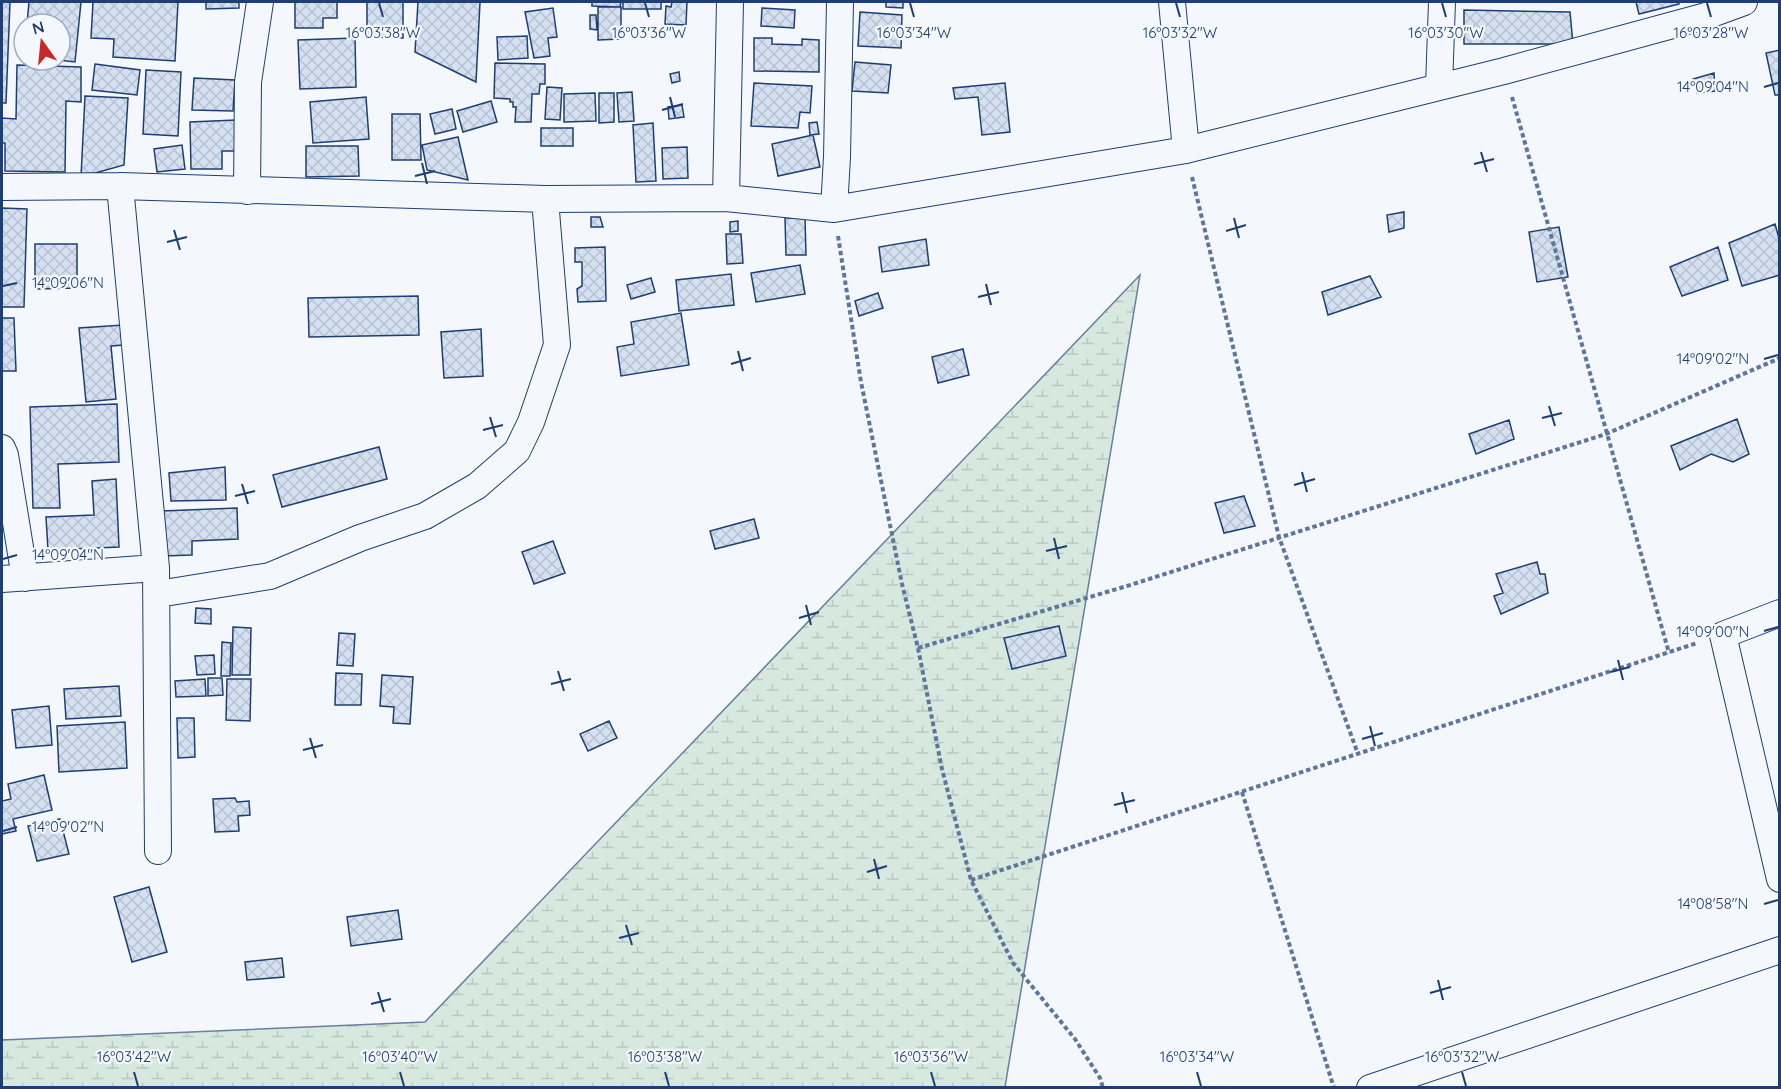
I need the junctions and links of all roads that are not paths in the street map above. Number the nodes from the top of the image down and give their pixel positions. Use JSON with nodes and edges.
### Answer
{"nodes":[{"id":1,"x":260,"y":2,"type":"edge"},
{"id":2,"x":730,"y":2,"type":"edge"},
{"id":3,"x":840,"y":2,"type":"edge"},
{"id":4,"x":1172,"y":2,"type":"edge"},
{"id":5,"x":1442,"y":2,"type":"edge"},
{"id":6,"x":1744,"y":2,"type":"edge"},
{"id":7,"x":1706,"y":9,"type":"edge"},
{"id":8,"x":1439,"y":87,"type":"junction"},
{"id":9,"x":1186,"y":150,"type":"junction"},
{"id":10,"x":120,"y":186,"type":"junction"},
{"id":11,"x":2,"y":187,"type":"edge"},
{"id":12,"x":247,"y":191,"type":"junction"},
{"id":13,"x":726,"y":198,"type":"junction"},
{"id":14,"x":545,"y":199,"type":"junction"},
{"id":15,"x":834,"y":209,"type":"junction"},
{"id":16,"x":2,"y":448,"type":"edge"},
{"id":17,"x":156,"y":568,"type":"junction"},
{"id":18,"x":13,"y":579,"type":"edge"},
{"id":19,"x":158,"y":594,"type":"junction"},
{"id":20,"x":1779,"y":613,"type":"edge"},
{"id":21,"x":158,"y":851,"type":"dead end"},
{"id":22,"x":1779,"y":879,"type":"edge"},
{"id":23,"x":1779,"y":950,"type":"edge"},
{"id":24,"x":1370,"y":1088,"type":"edge"}],
"edges":[{"from":1,"to":12,"type":"street"},
{"from":2,"to":13,"type":"street"},
{"from":3,"to":15,"type":"street"},
{"from":4,"to":9,"type":"street"},
{"from":5,"to":8,"type":"street"},
{"from":6,"to":7,"type":"street"},
{"from":7,"to":8,"type":"street"},
{"from":8,"to":9,"type":"street"},
{"from":9,"to":15,"type":"street"},
{"from":10,"to":11,"type":"street"},
{"from":10,"to":12,"type":"street"},
{"from":10,"to":17,"type":"street"},
{"from":12,"to":14,"type":"street"},
{"from":13,"to":14,"type":"street"},
{"from":13,"to":15,"type":"street"},
{"from":14,"to":19,"type":"street"},
{"from":16,"to":18,"type":"street"},
{"from":17,"to":18,"type":"street"},
{"from":17,"to":19,"type":"street"},
{"from":19,"to":21,"type":"street"},
{"from":20,"to":22,"type":"street"},
{"from":23,"to":24,"type":"street"}]}
